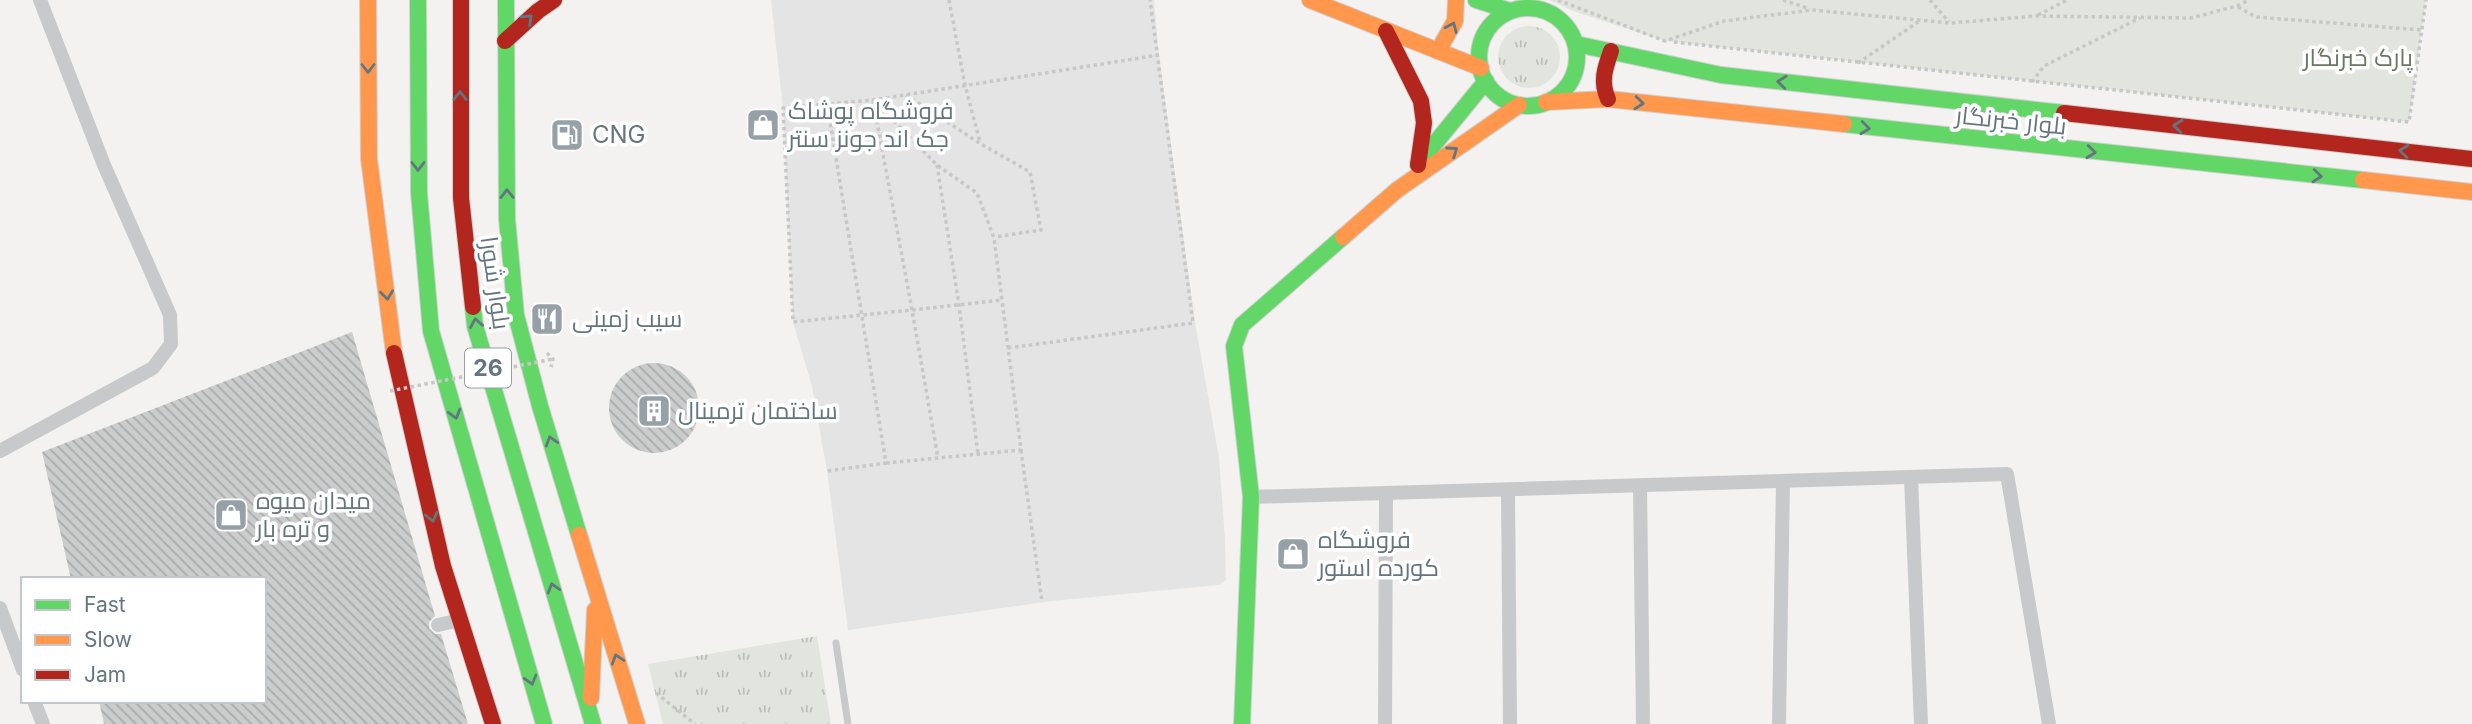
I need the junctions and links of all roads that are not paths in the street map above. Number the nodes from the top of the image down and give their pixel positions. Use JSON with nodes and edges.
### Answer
{"nodes":[{"id":1,"x":40,"y":0,"type":"edge"},
{"id":2,"x":368,"y":0,"type":"edge"},
{"id":3,"x":418,"y":0,"type":"edge"},
{"id":4,"x":461,"y":0,"type":"edge"},
{"id":5,"x":506,"y":0,"type":"edge"},
{"id":6,"x":554,"y":0,"type":"edge"},
{"id":7,"x":1310,"y":0,"type":"edge"},
{"id":8,"x":1456,"y":0,"type":"edge"},
{"id":9,"x":1476,"y":0,"type":"edge"},
{"id":10,"x":1510,"y":11,"type":"junction"},
{"id":11,"x":1386,"y":31,"type":"junction"},
{"id":12,"x":505,"y":41,"type":"junction"},
{"id":13,"x":1576,"y":44,"type":"junction"},
{"id":14,"x":1438,"y":51,"type":"junction"},
{"id":15,"x":1611,"y":51,"type":"junction"},
{"id":16,"x":1483,"y":74,"type":"junction"},
{"id":17,"x":1608,"y":99,"type":"junction"},
{"id":18,"x":1546,"y":102,"type":"junction"},
{"id":19,"x":1518,"y":105,"type":"junction"},
{"id":20,"x":2472,"y":159,"type":"edge"},
{"id":21,"x":1418,"y":165,"type":"junction"},
{"id":22,"x":1397,"y":190,"type":"junction"},
{"id":23,"x":2469,"y":193,"type":"edge"},
{"id":24,"x":0,"y":451,"type":"edge"},
{"id":25,"x":1912,"y":477,"type":"junction"},
{"id":26,"x":1783,"y":481,"type":"junction"},
{"id":27,"x":1640,"y":486,"type":"junction"},
{"id":28,"x":1508,"y":490,"type":"junction"},
{"id":29,"x":1386,"y":494,"type":"junction"},
{"id":30,"x":1251,"y":498,"type":"junction"},
{"id":31,"x":596,"y":594,"type":"junction"},
{"id":32,"x":0,"y":608,"type":"edge"},
{"id":33,"x":460,"y":620,"type":"junction"},
{"id":34,"x":438,"y":625,"type":"dead end"},
{"id":35,"x":836,"y":643,"type":"dead end"},
{"id":36,"x":21,"y":665,"type":"edge"},
{"id":37,"x":35,"y":703,"type":"edge"},
{"id":38,"x":592,"y":720,"type":"edge"},
{"id":39,"x":43,"y":724,"type":"edge"},
{"id":40,"x":493,"y":724,"type":"edge"},
{"id":41,"x":544,"y":724,"type":"edge"},
{"id":42,"x":637,"y":724,"type":"edge"},
{"id":43,"x":848,"y":724,"type":"edge"},
{"id":44,"x":1242,"y":724,"type":"edge"},
{"id":45,"x":1385,"y":724,"type":"edge"},
{"id":46,"x":1510,"y":724,"type":"edge"},
{"id":47,"x":1643,"y":724,"type":"edge"},
{"id":48,"x":1779,"y":724,"type":"edge"},
{"id":49,"x":1920,"y":724,"type":"edge"},
{"id":50,"x":2049,"y":724,"type":"edge"}],
"edges":[{"from":1,"to":24,"type":"street"},
{"from":2,"to":33,"type":"main road","one_way":true},
{"from":3,"to":41,"type":"main road","number":"26","one_way":true},
{"from":38,"to":4,"type":"main road","name":"بلوار شورا","number":"26","one_way":true},
{"from":5,"to":12,"type":"main road"},
{"from":12,"to":6,"type":"main road","one_way":true},
{"from":7,"to":11,"type":"main road"},
{"from":14,"to":8,"type":"main road","one_way":true},
{"from":9,"to":10,"type":"main road"},
{"from":10,"to":13,"type":"main road"},
{"from":10,"to":16,"type":"main road"},
{"from":11,"to":14,"type":"main road"},
{"from":11,"to":21,"type":"main road"},
{"from":31,"to":12,"type":"main road","one_way":true},
{"from":13,"to":15,"type":"main road","name":"بلوار خبرنگار"},
{"from":13,"to":18,"type":"main road"},
{"from":14,"to":16,"type":"main road"},
{"from":15,"to":17,"type":"main road"},
{"from":20,"to":15,"type":"main road","name":"بلوار خبرنگار","one_way":true},
{"from":16,"to":19,"type":"main road"},
{"from":16,"to":21,"type":"main road"},
{"from":17,"to":18,"type":"main road","name":"بلوار خبرنگار"},
{"from":17,"to":23,"type":"main road","name":"بلوار خبرنگار","one_way":true},
{"from":18,"to":19,"type":"main road"},
{"from":22,"to":19,"type":"main road","one_way":true},
{"from":21,"to":22,"type":"main road"},
{"from":22,"to":30,"type":"main road"},
{"from":25,"to":26,"type":"street"},
{"from":25,"to":49,"type":"street"},
{"from":25,"to":50,"type":"street"},
{"from":26,"to":27,"type":"street"},
{"from":26,"to":48,"type":"street"},
{"from":27,"to":28,"type":"street"},
{"from":27,"to":47,"type":"street"},
{"from":28,"to":29,"type":"street"},
{"from":28,"to":46,"type":"street"},
{"from":29,"to":30,"type":"street"},
{"from":29,"to":45,"type":"street"},
{"from":30,"to":44,"type":"main road"},
{"from":31,"to":38,"type":"main road"},
{"from":42,"to":31,"type":"main road","one_way":true},
{"from":32,"to":36,"type":"street"},
{"from":33,"to":34,"type":"street"},
{"from":33,"to":40,"type":"main road"},
{"from":35,"to":43,"type":"lane"},
{"from":37,"to":39,"type":"street"}]}
